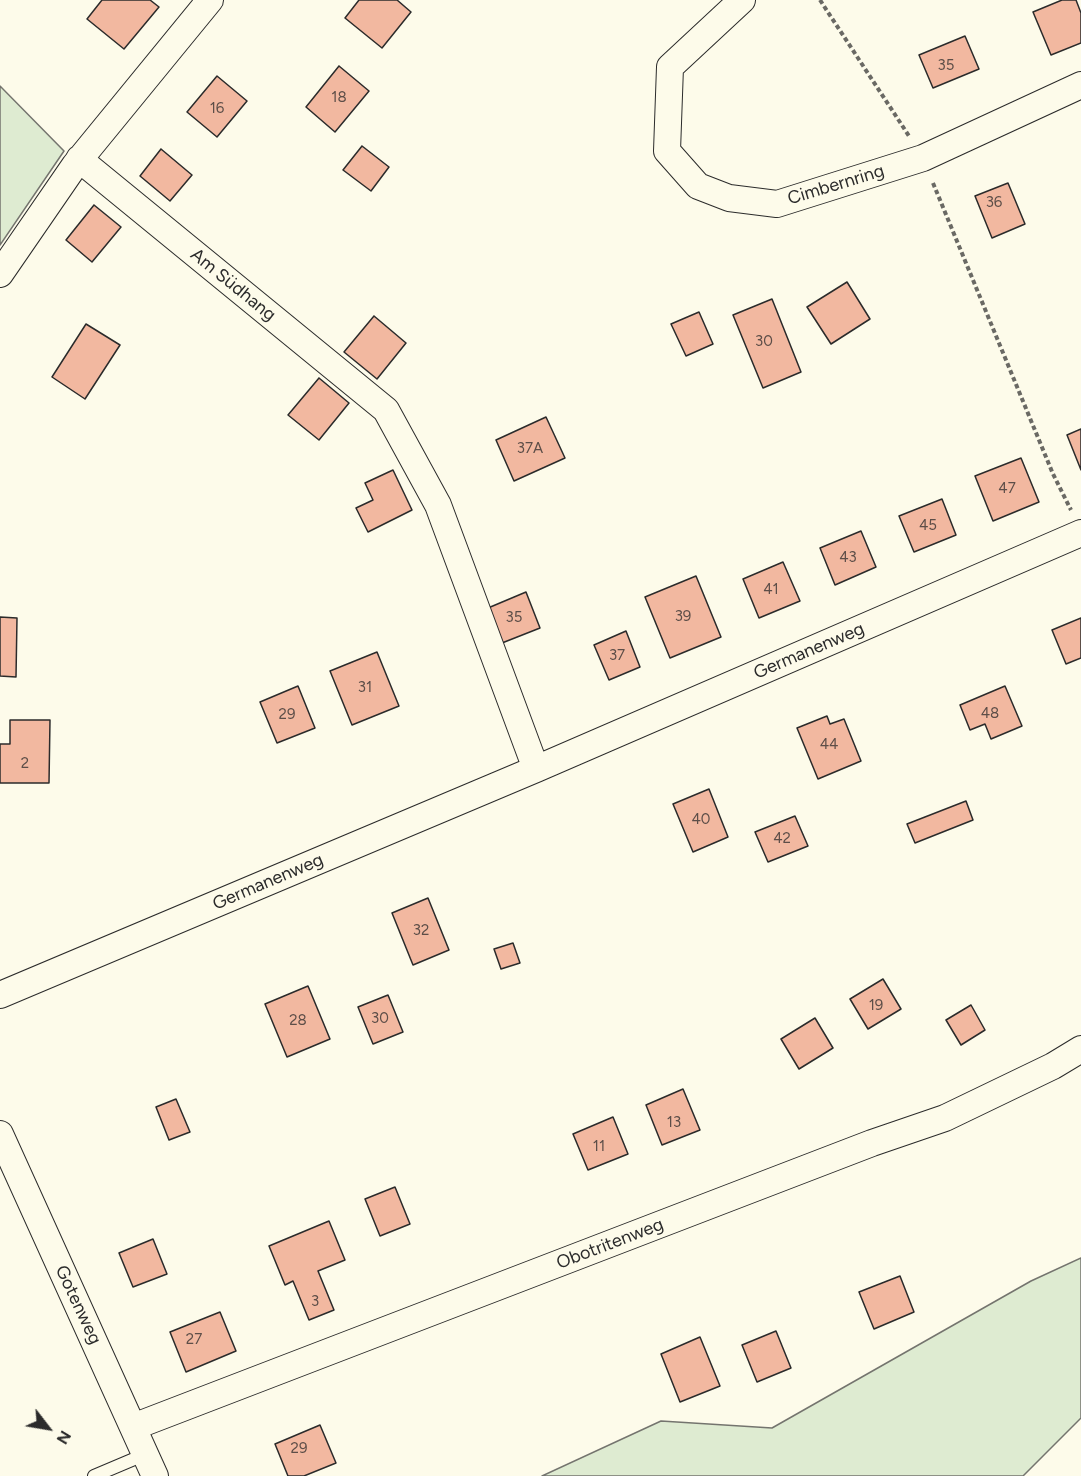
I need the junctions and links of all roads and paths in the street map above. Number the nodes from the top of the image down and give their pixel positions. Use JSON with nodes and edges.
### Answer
{"nodes":[{"id":1,"x":210,"y":0,"type":"edge"},
{"id":2,"x":742,"y":0,"type":"edge"},
{"id":3,"x":819,"y":0,"type":"edge"},
{"id":4,"x":1081,"y":85,"type":"edge"},
{"id":5,"x":923,"y":158,"type":"junction"},
{"id":6,"x":80,"y":159,"type":"junction"},
{"id":7,"x":0,"y":274,"type":"edge"},
{"id":8,"x":1077,"y":522,"type":"edge"},
{"id":9,"x":536,"y":769,"type":"junction"},
{"id":10,"x":0,"y":995,"type":"edge"},
{"id":11,"x":1081,"y":1049,"type":"edge"},
{"id":12,"x":0,"y":1134,"type":"edge"},
{"id":13,"x":134,"y":1427,"type":"junction"},
{"id":14,"x":151,"y":1465,"type":"edge"},
{"id":15,"x":93,"y":1476,"type":"edge"}],
"edges":[{"from":1,"to":6,"type":"street"},
{"from":2,"to":5,"type":"street","name":"Cimbernring"},
{"from":3,"to":5,"type":"path"},
{"from":4,"to":5,"type":"street","name":"Cimbernring"},
{"from":5,"to":8,"type":"path"},
{"from":6,"to":7,"type":"street"},
{"from":6,"to":9,"type":"street","name":"Am Südhang"},
{"from":8,"to":9,"type":"street","name":"Germanenweg"},
{"from":9,"to":10,"type":"street","name":"Germanenweg"},
{"from":11,"to":13,"type":"street","name":"Obotritenweg"},
{"from":12,"to":13,"type":"street","name":"Gotenweg"},
{"from":13,"to":14,"type":"street","name":"Gotenweg"},
{"from":14,"to":15,"type":"lane"}]}
